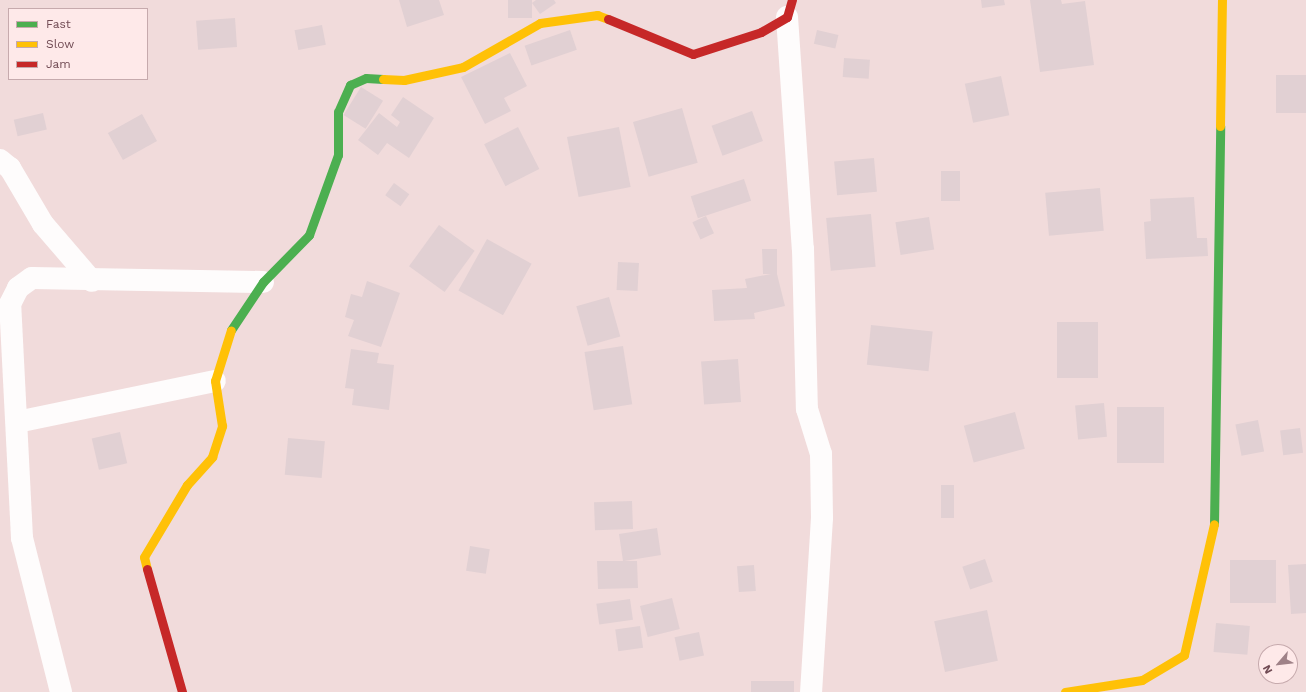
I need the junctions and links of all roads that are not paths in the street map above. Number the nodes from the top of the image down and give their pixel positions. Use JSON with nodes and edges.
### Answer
{"nodes":[{"id":1,"x":1222,"y":0,"type":"edge"},
{"id":2,"x":789,"y":9,"type":"edge"},
{"id":3,"x":0,"y":160,"type":"edge"},
{"id":4,"x":92,"y":281,"type":"junction"},
{"id":5,"x":263,"y":282,"type":"junction"},
{"id":6,"x":215,"y":381,"type":"junction"},
{"id":7,"x":17,"y":422,"type":"junction"},
{"id":8,"x":61,"y":692,"type":"edge"},
{"id":9,"x":182,"y":692,"type":"edge"},
{"id":10,"x":811,"y":692,"type":"edge"},
{"id":11,"x":1064,"y":692,"type":"edge"}],
"edges":[{"from":1,"to":11,"type":"street"},
{"from":2,"to":5,"type":"street"},
{"from":2,"to":10,"type":"street"},
{"from":3,"to":4,"type":"street"},
{"from":4,"to":5,"type":"street"},
{"from":4,"to":7,"type":"street"},
{"from":5,"to":6,"type":"street"},
{"from":6,"to":7,"type":"street"},
{"from":6,"to":9,"type":"street"},
{"from":7,"to":8,"type":"street"}]}
